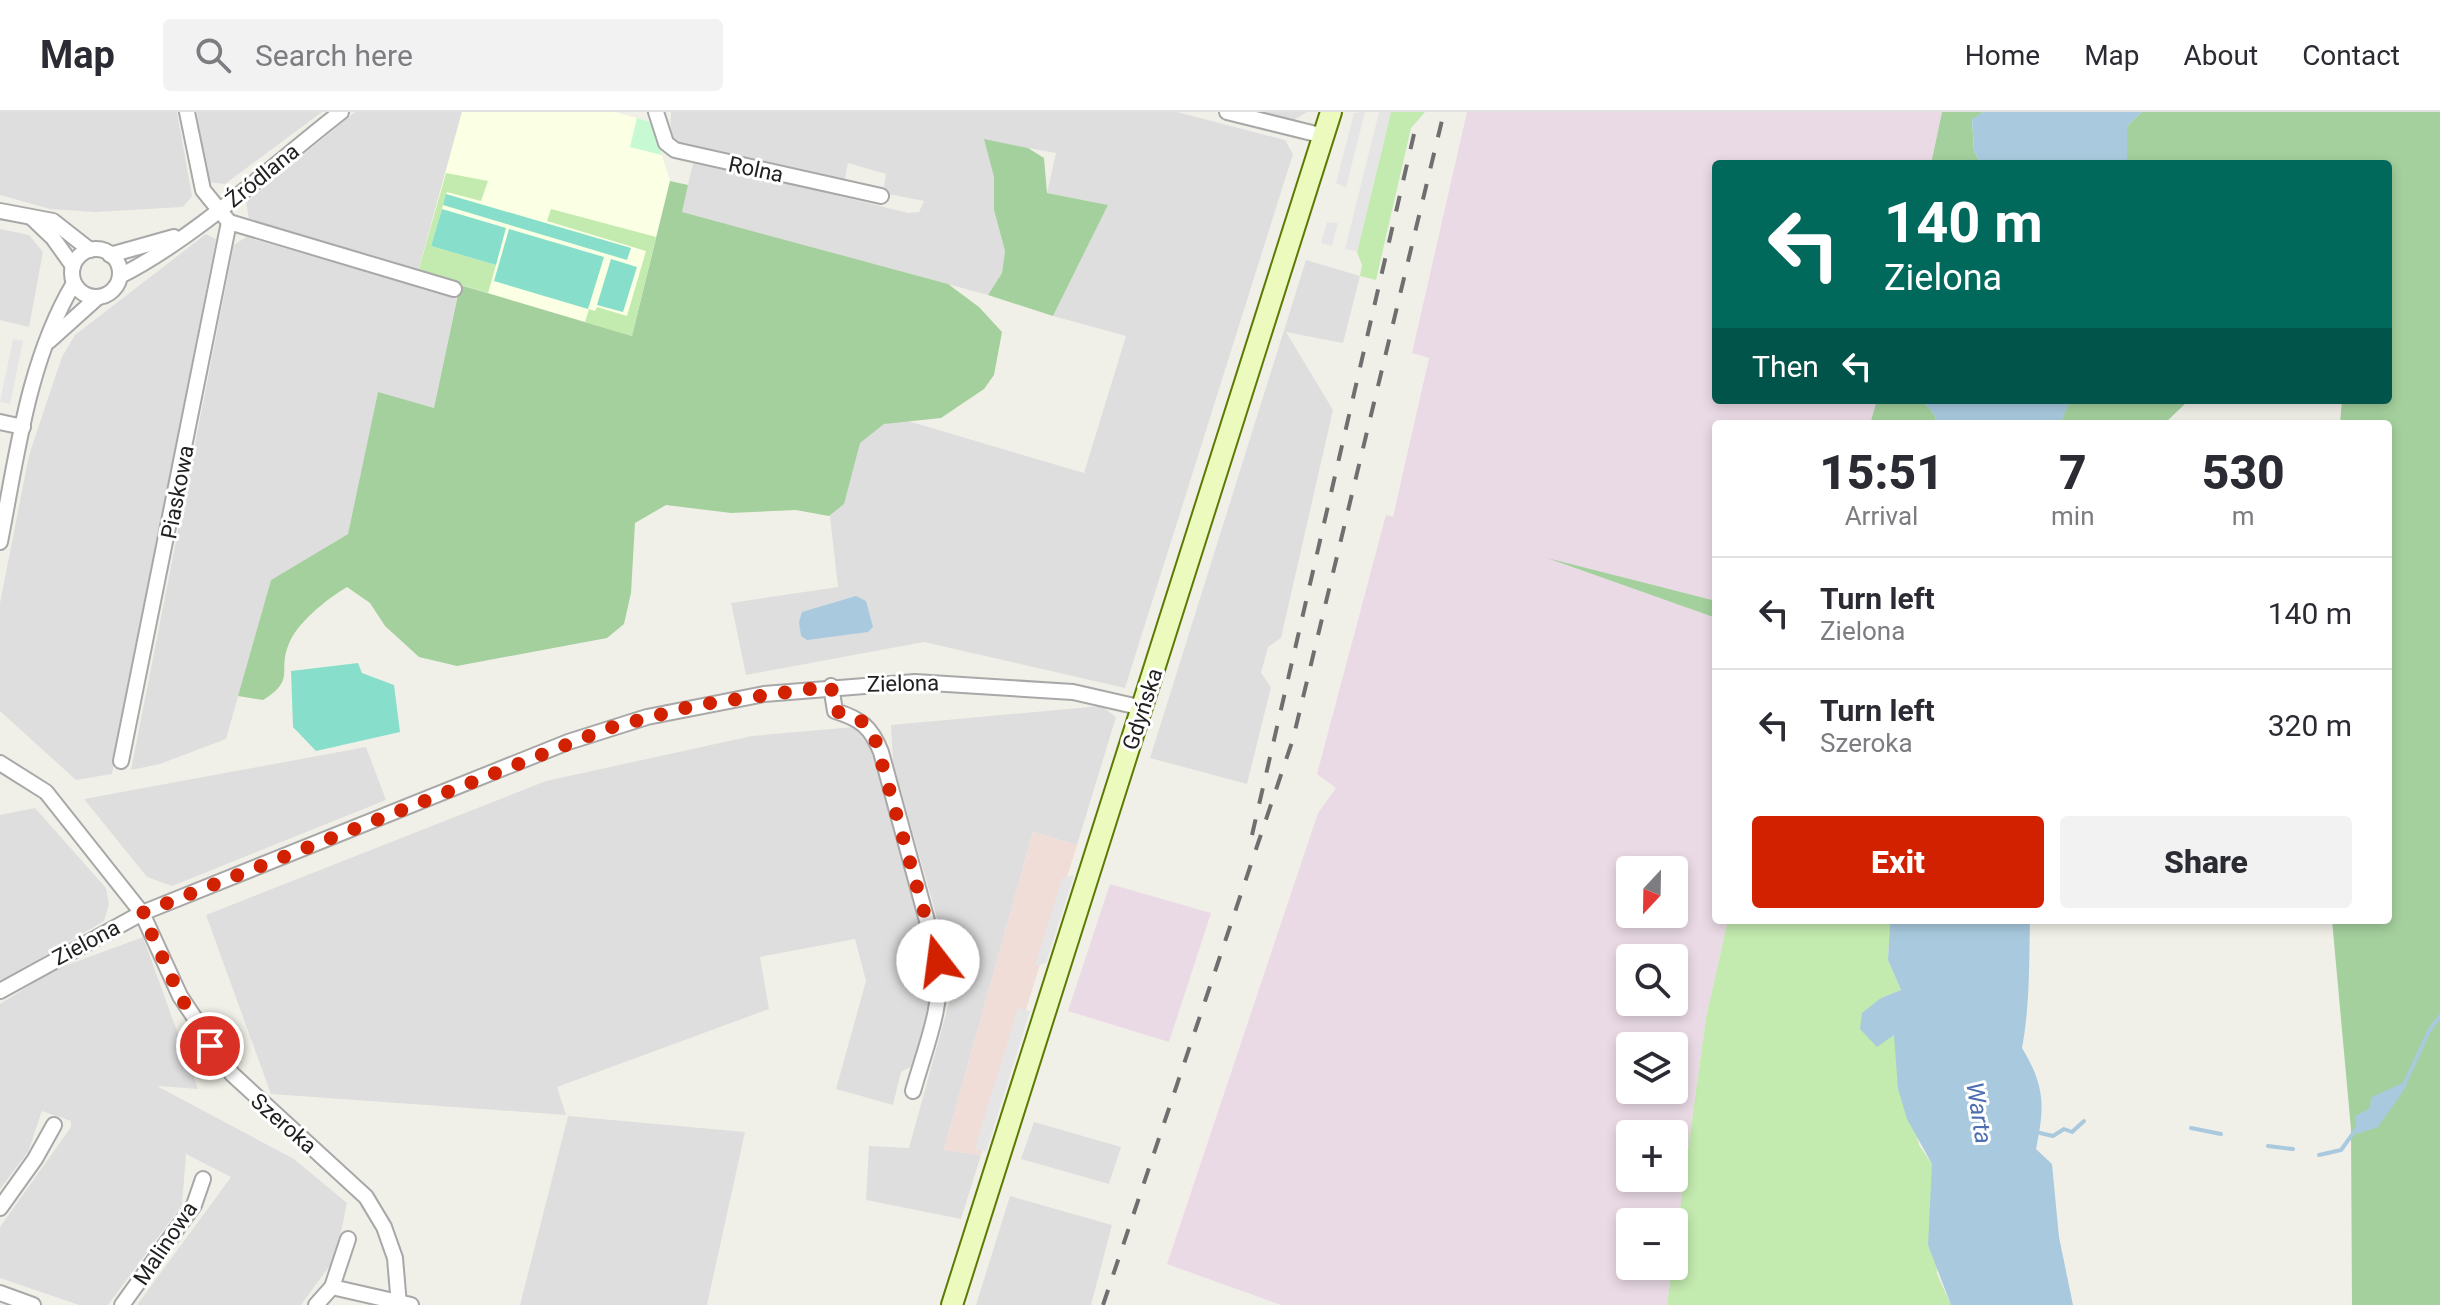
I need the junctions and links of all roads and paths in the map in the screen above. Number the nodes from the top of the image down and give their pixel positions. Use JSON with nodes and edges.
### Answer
{"nodes":[{"id":1,"x":187,"y":112,"type":"edge"},
{"id":2,"x":341,"y":112,"type":"edge"},
{"id":3,"x":656,"y":112,"type":"edge"},
{"id":4,"x":1227,"y":112,"type":"edge"},
{"id":5,"x":1331,"y":112,"type":"edge"},
{"id":6,"x":1324,"y":136,"type":"junction"},
{"id":7,"x":881,"y":196,"type":"dead end"},
{"id":8,"x":218,"y":210,"type":"junction"},
{"id":9,"x":0,"y":211,"type":"edge"},
{"id":10,"x":32,"y":218,"type":"junction"},
{"id":11,"x":229,"y":222,"type":"junction"},
{"id":12,"x":182,"y":235,"type":"junction"},
{"id":13,"x":90,"y":250,"type":"junction"},
{"id":14,"x":110,"y":255,"type":"junction"},
{"id":15,"x":73,"y":266,"type":"junction"},
{"id":16,"x":120,"y":276,"type":"junction"},
{"id":17,"x":74,"y":283,"type":"junction"},
{"id":18,"x":454,"y":289,"type":"dead end"},
{"id":19,"x":98,"y":297,"type":"junction"},
{"id":20,"x":49,"y":341,"type":"junction"},
{"id":21,"x":0,"y":422,"type":"edge"},
{"id":22,"x":23,"y":427,"type":"junction"},
{"id":23,"x":0,"y":542,"type":"edge"},
{"id":24,"x":831,"y":686,"type":"junction"},
{"id":25,"x":1143,"y":708,"type":"junction"},
{"id":26,"x":121,"y":761,"type":"dead end"},
{"id":27,"x":0,"y":763,"type":"edge"},
{"id":28,"x":142,"y":913,"type":"junction"},
{"id":29,"x":0,"y":991,"type":"edge"},
{"id":30,"x":913,"y":1091,"type":"dead end"},
{"id":31,"x":54,"y":1125,"type":"dead end"},
{"id":32,"x":203,"y":1179,"type":"dead end"},
{"id":33,"x":0,"y":1208,"type":"edge"},
{"id":34,"x":348,"y":1239,"type":"dead end"},
{"id":35,"x":332,"y":1287,"type":"junction"},
{"id":36,"x":0,"y":1293,"type":"edge"},
{"id":37,"x":403,"y":1304,"type":"edge"},
{"id":38,"x":33,"y":1305,"type":"edge"},
{"id":39,"x":122,"y":1305,"type":"edge"},
{"id":40,"x":316,"y":1305,"type":"edge"},
{"id":41,"x":952,"y":1305,"type":"edge"}],
"edges":[{"from":1,"to":8,"type":"street"},
{"from":2,"to":8,"type":"street","name":"Źródlana"},
{"from":3,"to":7,"type":"street","name":"Rolna"},
{"from":4,"to":6,"type":"street"},
{"from":5,"to":6,"type":"main road","name":"Gdyńska"},
{"from":6,"to":25,"type":"main road","name":"Gdyńska"},
{"from":8,"to":11,"type":"street"},
{"from":8,"to":12,"type":"street","name":"Źródlana"},
{"from":9,"to":10,"type":"street"},
{"from":10,"to":13,"type":"street"},
{"from":10,"to":15,"type":"street"},
{"from":11,"to":18,"type":"street"},
{"from":11,"to":26,"type":"street","name":"Piaskowa"},
{"from":12,"to":14,"type":"street","name":"Źródlana"},
{"from":12,"to":16,"type":"street","name":"Źródlana"},
{"from":13,"to":14,"type":"street"},
{"from":13,"to":15,"type":"street"},
{"from":14,"to":16,"type":"street"},
{"from":15,"to":17,"type":"street"},
{"from":16,"to":19,"type":"street"},
{"from":17,"to":19,"type":"street"},
{"from":17,"to":20,"type":"street"},
{"from":19,"to":20,"type":"street"},
{"from":20,"to":22,"type":"street"},
{"from":21,"to":22,"type":"street"},
{"from":22,"to":23,"type":"street"},
{"from":24,"to":25,"type":"street","name":"Zielona"},
{"from":24,"to":28,"type":"street","name":"Zielona"},
{"from":24,"to":30,"type":"street"},
{"from":25,"to":41,"type":"main road","name":"Gdyńska"},
{"from":27,"to":28,"type":"street","name":"Szeroka"},
{"from":28,"to":29,"type":"street","name":"Zielona"},
{"from":28,"to":37,"type":"street","name":"Szeroka"},
{"from":31,"to":33,"type":"street"},
{"from":32,"to":39,"type":"street","name":"Malinowa"},
{"from":34,"to":35,"type":"street"},
{"from":35,"to":37,"type":"street"},
{"from":35,"to":40,"type":"street"},
{"from":36,"to":38,"type":"street"}]}
